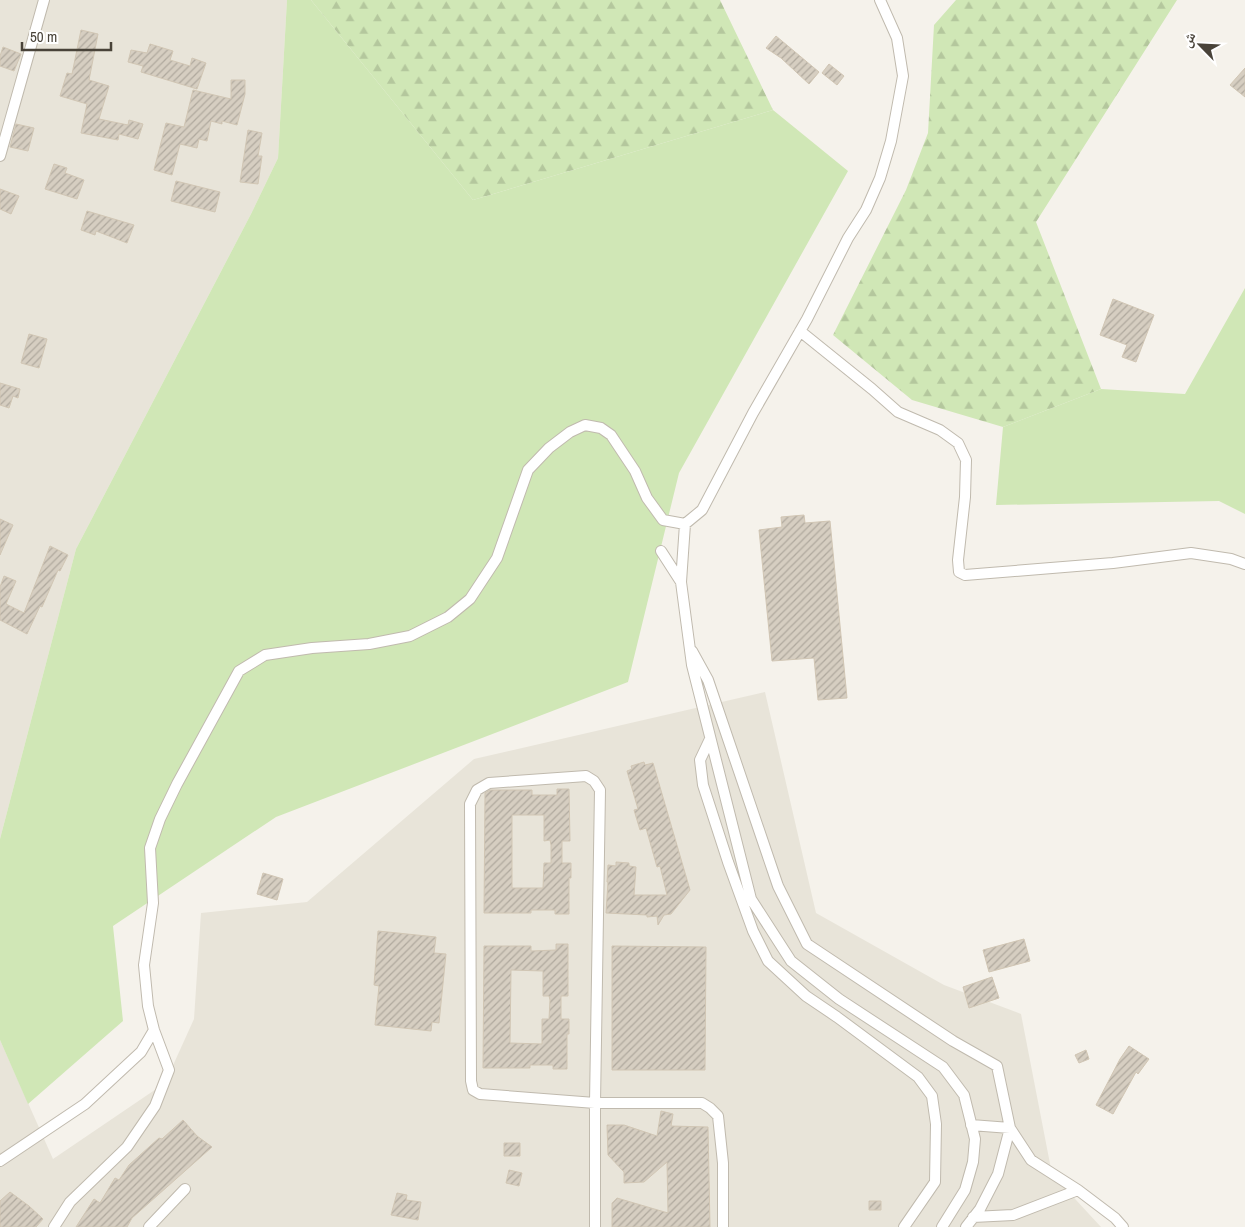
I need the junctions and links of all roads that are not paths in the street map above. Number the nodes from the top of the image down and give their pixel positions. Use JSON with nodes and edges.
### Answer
{"nodes":[{"id":1,"x":44,"y":0,"type":"edge"},
{"id":2,"x":880,"y":0,"type":"edge"},
{"id":3,"x":0,"y":156,"type":"edge"},
{"id":4,"x":800,"y":331,"type":"junction"},
{"id":5,"x":685,"y":524,"type":"junction"},
{"id":6,"x":661,"y":551,"type":"dead end"},
{"id":7,"x":1245,"y":564,"type":"edge"},
{"id":8,"x":681,"y":582,"type":"junction"},
{"id":9,"x":689,"y":644,"type":"junction"},
{"id":10,"x":710,"y":739,"type":"junction"},
{"id":11,"x":154,"y":1030,"type":"junction"},
{"id":12,"x":595,"y":1103,"type":"junction"},
{"id":13,"x":972,"y":1125,"type":"junction"},
{"id":14,"x":1010,"y":1128,"type":"junction"},
{"id":15,"x":0,"y":1161,"type":"edge"},
{"id":16,"x":185,"y":1189,"type":"dead end"},
{"id":17,"x":1078,"y":1190,"type":"junction"},
{"id":18,"x":973,"y":1217,"type":"junction"},
{"id":19,"x":54,"y":1227,"type":"edge"},
{"id":20,"x":149,"y":1227,"type":"edge"},
{"id":21,"x":595,"y":1227,"type":"edge"},
{"id":22,"x":723,"y":1227,"type":"edge"},
{"id":23,"x":904,"y":1227,"type":"edge"},
{"id":24,"x":942,"y":1227,"type":"edge"},
{"id":25,"x":966,"y":1227,"type":"edge"},
{"id":26,"x":1123,"y":1227,"type":"edge"}],
"edges":[{"from":1,"to":3,"type":"street"},
{"from":2,"to":4,"type":"street"},
{"from":4,"to":5,"type":"street"},
{"from":4,"to":7,"type":"street"},
{"from":5,"to":8,"type":"street"},
{"from":5,"to":11,"type":"street"},
{"from":6,"to":8,"type":"street"},
{"from":8,"to":9,"type":"street"},
{"from":9,"to":10,"type":"street"},
{"from":9,"to":14,"type":"street"},
{"from":10,"to":13,"type":"street"},
{"from":10,"to":23,"type":"street"},
{"from":11,"to":15,"type":"street"},
{"from":11,"to":19,"type":"street"},
{"from":12,"to":12,"type":"street"},
{"from":12,"to":21,"type":"street"},
{"from":12,"to":22,"type":"street"},
{"from":13,"to":14,"type":"street"},
{"from":13,"to":24,"type":"street"},
{"from":14,"to":17,"type":"street"},
{"from":14,"to":18,"type":"street"},
{"from":16,"to":20,"type":"street"},
{"from":17,"to":18,"type":"street"},
{"from":17,"to":26,"type":"street"},
{"from":18,"to":25,"type":"street"}]}
